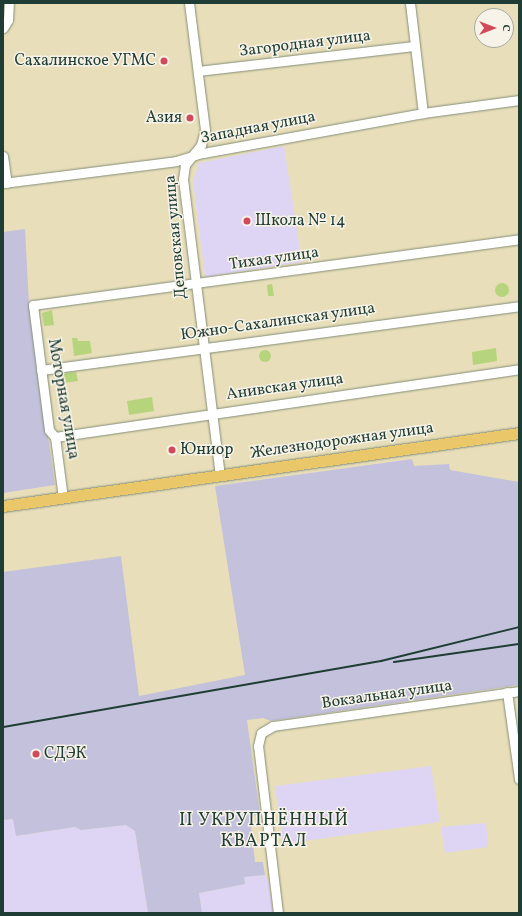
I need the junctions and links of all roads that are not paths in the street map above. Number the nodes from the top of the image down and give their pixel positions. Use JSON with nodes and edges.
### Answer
{"nodes":[{"id":1,"x":9,"y":3,"type":"edge"},
{"id":2,"x":189,"y":3,"type":"edge"},
{"id":3,"x":410,"y":3,"type":"edge"},
{"id":4,"x":3,"y":28,"type":"edge"},
{"id":5,"x":414,"y":46,"type":"junction"},
{"id":6,"x":198,"y":71,"type":"junction"},
{"id":7,"x":519,"y":100,"type":"edge"},
{"id":8,"x":423,"y":112,"type":"junction"},
{"id":9,"x":3,"y":156,"type":"edge"},
{"id":10,"x":190,"y":157,"type":"junction"},
{"id":11,"x":5,"y":183,"type":"edge"},
{"id":12,"x":519,"y":239,"type":"edge"},
{"id":13,"x":195,"y":284,"type":"junction"},
{"id":14,"x":33,"y":305,"type":"joint"},
{"id":15,"x":519,"y":306,"type":"edge"},
{"id":16,"x":202,"y":348,"type":"junction"},
{"id":17,"x":519,"y":369,"type":"edge"},
{"id":18,"x":41,"y":370,"type":"junction"},
{"id":19,"x":211,"y":412,"type":"junction"},
{"id":20,"x":519,"y":434,"type":"edge"},
{"id":21,"x":55,"y":437,"type":"junction"},
{"id":22,"x":220,"y":474,"type":"junction"},
{"id":23,"x":63,"y":498,"type":"junction"},
{"id":24,"x":3,"y":506,"type":"edge"},
{"id":25,"x":519,"y":691,"type":"edge"},
{"id":26,"x":507,"y":692,"type":"junction"},
{"id":27,"x":519,"y":779,"type":"edge"},
{"id":28,"x":278,"y":913,"type":"edge"}],
"edges":[{"from":1,"to":4,"type":"street"},
{"from":2,"to":6,"type":"street","name":"Деповская улица"},
{"from":3,"to":5,"type":"street"},
{"from":5,"to":6,"type":"street","name":"Загородная улица"},
{"from":5,"to":8,"type":"street"},
{"from":6,"to":10,"type":"street","name":"Деповская улица"},
{"from":7,"to":8,"type":"street","name":"Западная улица"},
{"from":8,"to":10,"type":"street","name":"Западная улица"},
{"from":9,"to":11,"type":"street"},
{"from":10,"to":11,"type":"street","name":"Западная улица"},
{"from":10,"to":13,"type":"street","name":"Деповская улица"},
{"from":12,"to":13,"type":"street","name":"Тихая улица"},
{"from":13,"to":14,"type":"street","name":"Тихая улица"},
{"from":13,"to":16,"type":"street","name":"Деповская улица"},
{"from":14,"to":18,"type":"street","name":"Моторная улица"},
{"from":15,"to":16,"type":"street","name":"Южно-Сахалинская улица"},
{"from":16,"to":18,"type":"street","name":"Южно-Сахалинская улица"},
{"from":16,"to":19,"type":"street","name":"Деповская улица"},
{"from":17,"to":19,"type":"street","name":"Анивская улица"},
{"from":18,"to":21,"type":"street","name":"Моторная улица"},
{"from":19,"to":21,"type":"street","name":"Анивская улица"},
{"from":19,"to":22,"type":"street","name":"Деповская улица"},
{"from":20,"to":22,"type":"main road","name":"Железнодорожная улица"},
{"from":21,"to":23,"type":"street","name":"Моторная улица"},
{"from":22,"to":23,"type":"main road","name":"Железнодорожная улица"},
{"from":23,"to":24,"type":"main road","name":"Железнодорожная улица"},
{"from":25,"to":26,"type":"street","name":"Вокзальная улица"},
{"from":26,"to":27,"type":"street"},
{"from":26,"to":28,"type":"street","name":"Вокзальная улица"}]}
